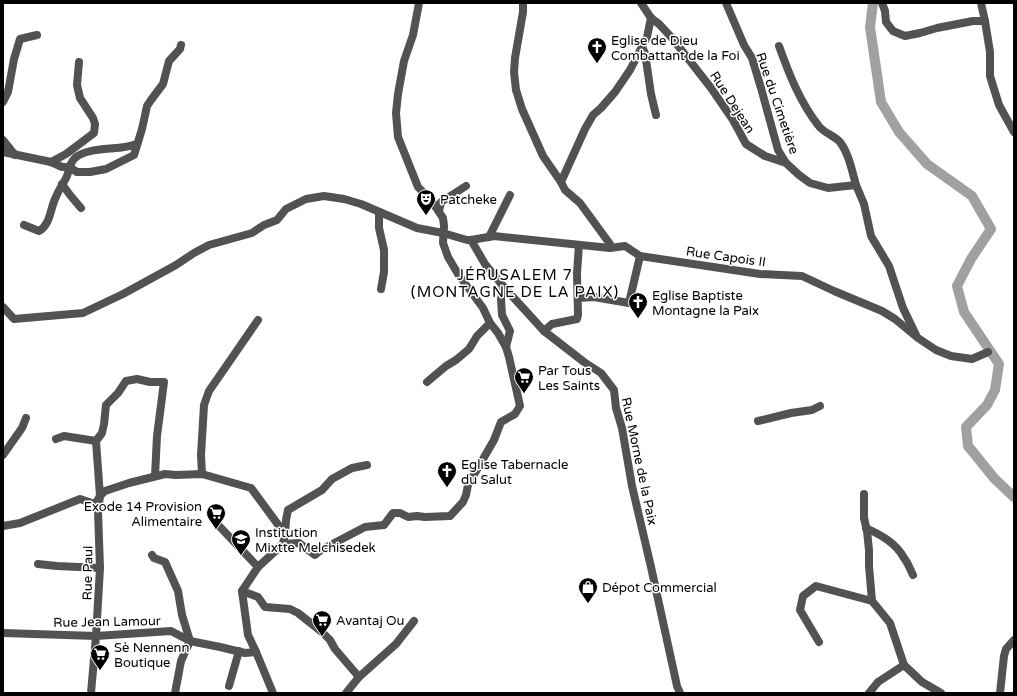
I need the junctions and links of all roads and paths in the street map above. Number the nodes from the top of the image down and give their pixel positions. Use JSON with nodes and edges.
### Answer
{"nodes":[{"id":1,"x":419,"y":3,"type":"edge"},
{"id":2,"x":523,"y":3,"type":"edge"},
{"id":3,"x":641,"y":3,"type":"edge"},
{"id":4,"x":726,"y":3,"type":"edge"},
{"id":5,"x":882,"y":3,"type":"edge"},
{"id":6,"x":981,"y":3,"type":"edge"},
{"id":7,"x":651,"y":18,"type":"junction"},
{"id":8,"x":985,"y":21,"type":"junction"},
{"id":9,"x":37,"y":35,"type":"dead end"},
{"id":10,"x":181,"y":45,"type":"dead end"},
{"id":11,"x":779,"y":46,"type":"dead end"},
{"id":12,"x":642,"y":47,"type":"junction"},
{"id":13,"x":79,"y":62,"type":"dead end"},
{"id":14,"x":3,"y":102,"type":"edge"},
{"id":15,"x":656,"y":115,"type":"dead end"},
{"id":16,"x":1014,"y":132,"type":"edge"},
{"id":17,"x":3,"y":140,"type":"edge"},
{"id":18,"x":137,"y":144,"type":"junction"},
{"id":19,"x":3,"y":152,"type":"edge"},
{"id":20,"x":15,"y":155,"type":"junction"},
{"id":21,"x":51,"y":162,"type":"junction"},
{"id":22,"x":786,"y":163,"type":"junction"},
{"id":23,"x":69,"y":167,"type":"junction"},
{"id":24,"x":561,"y":182,"type":"junction"},
{"id":25,"x":62,"y":184,"type":"junction"},
{"id":26,"x":856,"y":185,"type":"junction"},
{"id":27,"x":466,"y":186,"type":"dead end"},
{"id":28,"x":510,"y":195,"type":"dead end"},
{"id":29,"x":80,"y":208,"type":"dead end"},
{"id":30,"x":439,"y":211,"type":"junction"},
{"id":31,"x":379,"y":212,"type":"junction"},
{"id":32,"x":24,"y":225,"type":"dead end"},
{"id":33,"x":443,"y":233,"type":"junction"},
{"id":34,"x":489,"y":237,"type":"junction"},
{"id":35,"x":472,"y":240,"type":"junction"},
{"id":36,"x":579,"y":245,"type":"junction"},
{"id":37,"x":610,"y":248,"type":"junction"},
{"id":38,"x":640,"y":256,"type":"junction"},
{"id":39,"x":502,"y":286,"type":"junction"},
{"id":40,"x":381,"y":289,"type":"dead end"},
{"id":41,"x":578,"y":298,"type":"junction"},
{"id":42,"x":3,"y":307,"type":"edge"},
{"id":43,"x":258,"y":320,"type":"dead end"},
{"id":44,"x":490,"y":322,"type":"junction"},
{"id":45,"x":544,"y":331,"type":"junction"},
{"id":46,"x":918,"y":338,"type":"junction"},
{"id":47,"x":506,"y":347,"type":"junction"},
{"id":48,"x":988,"y":352,"type":"dead end"},
{"id":49,"x":427,"y":382,"type":"dead end"},
{"id":50,"x":820,"y":406,"type":"dead end"},
{"id":51,"x":26,"y":418,"type":"dead end"},
{"id":52,"x":758,"y":421,"type":"dead end"},
{"id":53,"x":56,"y":439,"type":"dead end"},
{"id":54,"x":96,"y":441,"type":"junction"},
{"id":55,"x":3,"y":455,"type":"edge"},
{"id":56,"x":367,"y":465,"type":"dead end"},
{"id":57,"x":202,"y":474,"type":"junction"},
{"id":58,"x":155,"y":476,"type":"junction"},
{"id":59,"x":864,"y":494,"type":"dead end"},
{"id":60,"x":100,"y":496,"type":"junction"},
{"id":61,"x":288,"y":510,"type":"junction"},
{"id":62,"x":272,"y":518,"type":"junction"},
{"id":63,"x":3,"y":526,"type":"edge"},
{"id":64,"x":220,"y":526,"type":"dead end"},
{"id":65,"x":866,"y":528,"type":"junction"},
{"id":66,"x":285,"y":534,"type":"junction"},
{"id":67,"x":284,"y":544,"type":"junction"},
{"id":68,"x":152,"y":555,"type":"dead end"},
{"id":69,"x":38,"y":564,"type":"dead end"},
{"id":70,"x":258,"y":567,"type":"junction"},
{"id":71,"x":100,"y":568,"type":"junction"},
{"id":72,"x":913,"y":575,"type":"dead end"},
{"id":73,"x":242,"y":591,"type":"junction"},
{"id":74,"x":872,"y":601,"type":"junction"},
{"id":75,"x":414,"y":621,"type":"dead end"},
{"id":76,"x":3,"y":633,"type":"edge"},
{"id":77,"x":96,"y":636,"type":"junction"},
{"id":78,"x":1014,"y":640,"type":"edge"},
{"id":79,"x":190,"y":641,"type":"junction"},
{"id":80,"x":819,"y":642,"type":"dead end"},
{"id":81,"x":239,"y":652,"type":"junction"},
{"id":82,"x":256,"y":652,"type":"junction"},
{"id":83,"x":904,"y":665,"type":"junction"},
{"id":84,"x":360,"y":677,"type":"junction"},
{"id":85,"x":229,"y":686,"type":"dead end"},
{"id":86,"x":91,"y":693,"type":"edge"},
{"id":87,"x":175,"y":693,"type":"edge"},
{"id":88,"x":273,"y":693,"type":"edge"},
{"id":89,"x":346,"y":693,"type":"edge"},
{"id":90,"x":680,"y":693,"type":"edge"},
{"id":91,"x":869,"y":693,"type":"edge"},
{"id":92,"x":941,"y":693,"type":"edge"},
{"id":93,"x":1000,"y":693,"type":"edge"}],
"edges":[{"from":1,"to":30,"type":"street"},
{"from":2,"to":24,"type":"street"},
{"from":3,"to":7,"type":"street","name":"Rue Dejean"},
{"from":4,"to":22,"type":"street","name":"Rue du Cimetière"},
{"from":5,"to":8,"type":"street"},
{"from":6,"to":8,"type":"street"},
{"from":7,"to":12,"type":"street"},
{"from":7,"to":22,"type":"street","name":"Rue Dejean"},
{"from":8,"to":16,"type":"street"},
{"from":9,"to":14,"type":"street"},
{"from":10,"to":18,"type":"street"},
{"from":11,"to":26,"type":"street"},
{"from":12,"to":15,"type":"street"},
{"from":12,"to":24,"type":"street"},
{"from":13,"to":21,"type":"street"},
{"from":17,"to":20,"type":"street"},
{"from":18,"to":23,"type":"street"},
{"from":18,"to":23,"type":"street"},
{"from":19,"to":20,"type":"street"},
{"from":20,"to":21,"type":"street"},
{"from":21,"to":23,"type":"street"},
{"from":22,"to":26,"type":"street","name":"Rue du Cimetière"},
{"from":23,"to":25,"type":"street"},
{"from":24,"to":37,"type":"street"},
{"from":25,"to":29,"type":"street"},
{"from":25,"to":32,"type":"street"},
{"from":26,"to":46,"type":"street"},
{"from":27,"to":30,"type":"street"},
{"from":28,"to":34,"type":"street"},
{"from":30,"to":33,"type":"street"},
{"from":31,"to":33,"type":"street","name":"Rue Capois II"},
{"from":31,"to":40,"type":"street"},
{"from":31,"to":42,"type":"street","name":"Rue Capois II"},
{"from":33,"to":35,"type":"street","name":"Rue Capois II"},
{"from":33,"to":44,"type":"street"},
{"from":34,"to":35,"type":"street","name":"Rue Capois II"},
{"from":34,"to":36,"type":"street","name":"Rue Capois II"},
{"from":35,"to":39,"type":"street","name":"Rue Morne de la Paix"},
{"from":36,"to":37,"type":"street","name":"Rue Capois II"},
{"from":36,"to":41,"type":"street"},
{"from":37,"to":38,"type":"street","name":"Rue Capois II"},
{"from":38,"to":41,"type":"street"},
{"from":38,"to":46,"type":"street","name":"Rue Capois II"},
{"from":39,"to":45,"type":"street","name":"Rue Morne de la Paix"},
{"from":39,"to":47,"type":"street"},
{"from":41,"to":45,"type":"street"},
{"from":43,"to":57,"type":"street"},
{"from":44,"to":47,"type":"street"},
{"from":44,"to":49,"type":"street"},
{"from":45,"to":90,"type":"street","name":"Rue Morne de la Paix"},
{"from":46,"to":48,"type":"street","name":"Rue Capois II"},
{"from":47,"to":67,"type":"street"},
{"from":50,"to":52,"type":"street"},
{"from":51,"to":55,"type":"street"},
{"from":53,"to":54,"type":"street"},
{"from":54,"to":58,"type":"street","name":"Rue Paul"},
{"from":54,"to":60,"type":"street","name":"Rue Paul"},
{"from":56,"to":61,"type":"street"},
{"from":57,"to":58,"type":"street"},
{"from":57,"to":62,"type":"street"},
{"from":58,"to":60,"type":"street"},
{"from":59,"to":65,"type":"street"},
{"from":60,"to":63,"type":"street"},
{"from":60,"to":71,"type":"street","name":"Rue Paul"},
{"from":61,"to":62,"type":"street"},
{"from":61,"to":66,"type":"street"},
{"from":62,"to":66,"type":"street"},
{"from":64,"to":70,"type":"street"},
{"from":65,"to":72,"type":"street"},
{"from":65,"to":74,"type":"street"},
{"from":66,"to":67,"type":"street"},
{"from":67,"to":70,"type":"street"},
{"from":68,"to":79,"type":"street"},
{"from":69,"to":71,"type":"street"},
{"from":70,"to":73,"type":"street"},
{"from":71,"to":77,"type":"street","name":"Rue Paul"},
{"from":73,"to":82,"type":"street"},
{"from":73,"to":84,"type":"street"},
{"from":74,"to":80,"type":"street"},
{"from":74,"to":83,"type":"street"},
{"from":75,"to":84,"type":"street"},
{"from":76,"to":77,"type":"street","name":"Rue Jean Lamour"},
{"from":77,"to":79,"type":"street","name":"Rue Jean Lamour"},
{"from":77,"to":86,"type":"street","name":"Rue Paul"},
{"from":78,"to":93,"type":"street"},
{"from":79,"to":81,"type":"street","name":"Rue Jean Lamour"},
{"from":79,"to":87,"type":"street"},
{"from":81,"to":82,"type":"street","name":"Rue Jean Lamour"},
{"from":81,"to":85,"type":"street"},
{"from":82,"to":88,"type":"street"},
{"from":83,"to":91,"type":"street"},
{"from":83,"to":92,"type":"street"},
{"from":84,"to":89,"type":"street"}]}
